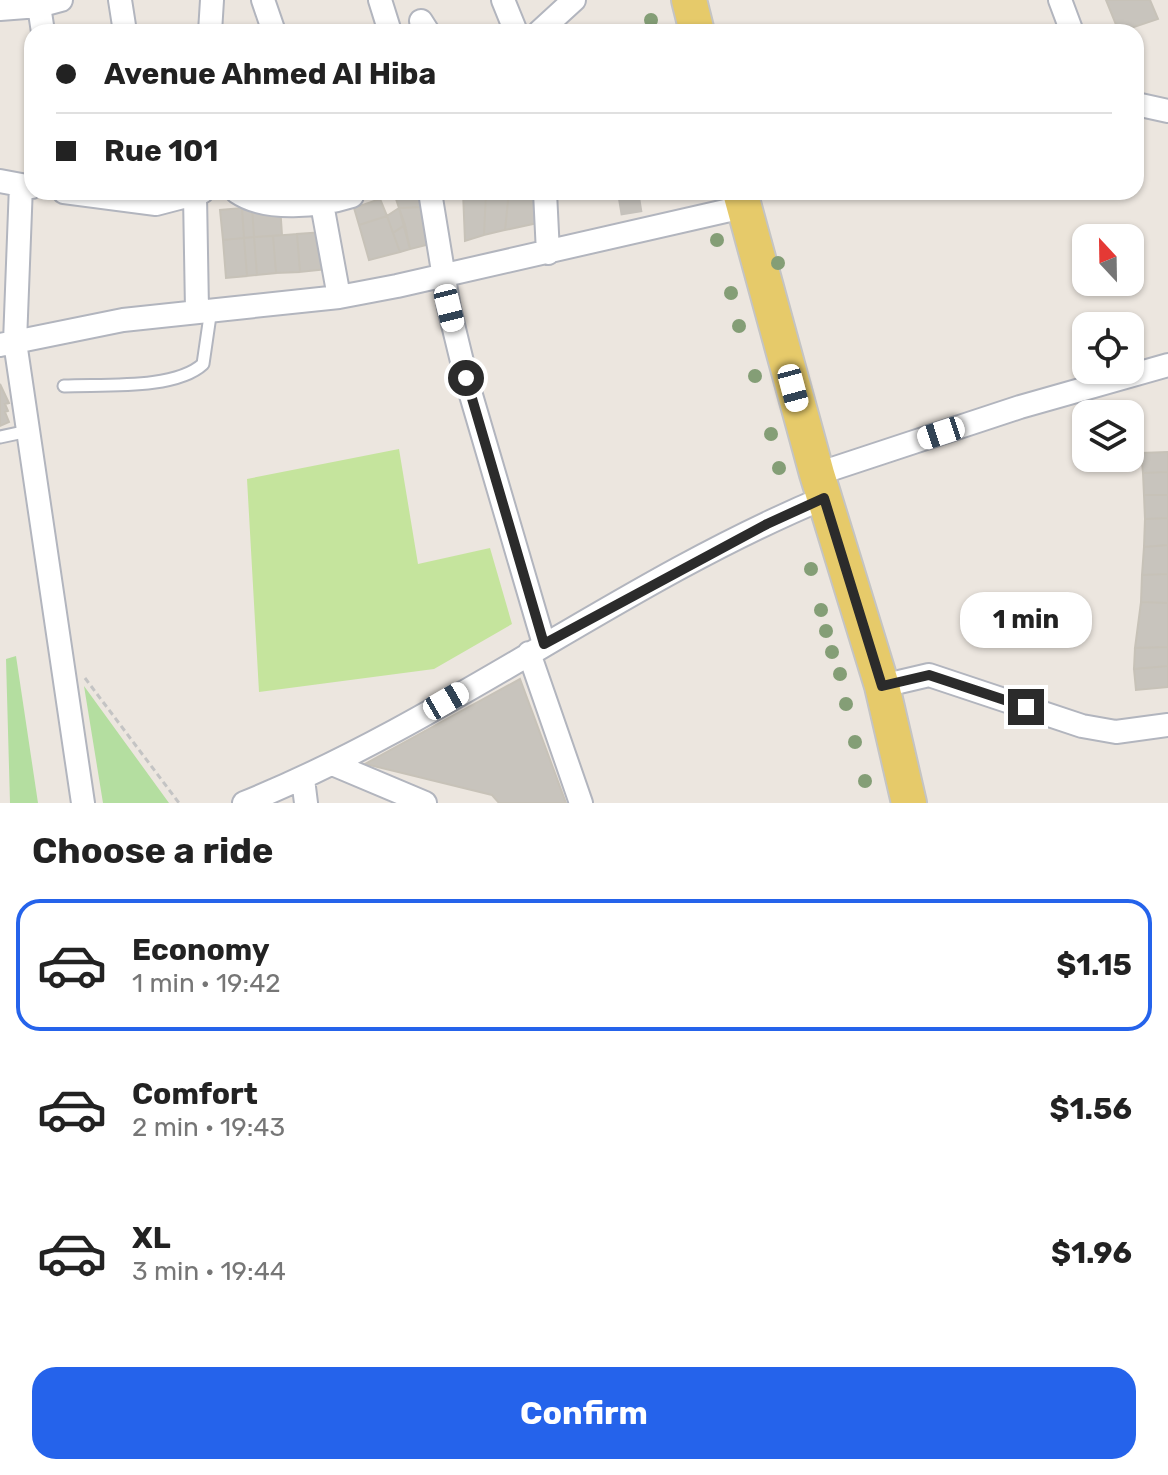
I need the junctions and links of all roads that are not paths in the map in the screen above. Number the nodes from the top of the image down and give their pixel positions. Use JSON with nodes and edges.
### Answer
{"nodes":[{"id":1,"x":120,"y":0,"type":"edge"},
{"id":2,"x":212,"y":0,"type":"edge"},
{"id":3,"x":263,"y":0,"type":"edge"},
{"id":4,"x":380,"y":0,"type":"edge"},
{"id":5,"x":503,"y":0,"type":"edge"},
{"id":6,"x":574,"y":0,"type":"edge"},
{"id":7,"x":689,"y":0,"type":"edge"},
{"id":8,"x":1060,"y":0,"type":"edge"},
{"id":9,"x":27,"y":4,"type":"edge"},
{"id":10,"x":38,"y":24,"type":"edge"},
{"id":11,"x":124,"y":24,"type":"edge"},
{"id":12,"x":210,"y":24,"type":"edge"},
{"id":13,"x":271,"y":24,"type":"edge"},
{"id":14,"x":388,"y":24,"type":"edge"},
{"id":15,"x":513,"y":24,"type":"edge"},
{"id":16,"x":548,"y":24,"type":"edge"},
{"id":17,"x":695,"y":24,"type":"edge"},
{"id":18,"x":1069,"y":24,"type":"edge"},
{"id":19,"x":1144,"y":106,"type":"edge"},
{"id":20,"x":1168,"y":111,"type":"edge"},
{"id":21,"x":18,"y":184,"type":"edge"},
{"id":22,"x":156,"y":200,"type":"edge"},
{"id":23,"x":178,"y":200,"type":"edge"},
{"id":24,"x":199,"y":200,"type":"edge"},
{"id":25,"x":259,"y":200,"type":"edge"},
{"id":26,"x":337,"y":200,"type":"edge"},
{"id":27,"x":431,"y":200,"type":"edge"},
{"id":28,"x":545,"y":200,"type":"edge"},
{"id":29,"x":741,"y":200,"type":"edge"},
{"id":30,"x":322,"y":204,"type":"junction"},
{"id":31,"x":548,"y":253,"type":"junction"},
{"id":32,"x":445,"y":277,"type":"junction"},
{"id":33,"x":339,"y":297,"type":"junction"},
{"id":34,"x":204,"y":309,"type":"junction"},
{"id":35,"x":7,"y":344,"type":"edge"},
{"id":36,"x":1168,"y":365,"type":"edge"},
{"id":37,"x":64,"y":386,"type":"dead end"},
{"id":38,"x":28,"y":431,"type":"junction"},
{"id":39,"x":0,"y":437,"type":"edge"},
{"id":40,"x":820,"y":486,"type":"junction"},
{"id":41,"x":536,"y":648,"type":"junction"},
{"id":42,"x":882,"y":686,"type":"junction"},
{"id":43,"x":1168,"y":725,"type":"edge"},
{"id":44,"x":335,"y":765,"type":"junction"},
{"id":45,"x":303,"y":779,"type":"junction"},
{"id":46,"x":83,"y":803,"type":"edge"},
{"id":47,"x":244,"y":803,"type":"edge"},
{"id":48,"x":306,"y":803,"type":"edge"},
{"id":49,"x":425,"y":803,"type":"edge"},
{"id":50,"x":581,"y":803,"type":"edge"},
{"id":51,"x":909,"y":803,"type":"edge"}],
"edges":[{"from":1,"to":11,"type":"street"},
{"from":2,"to":12,"type":"street"},
{"from":3,"to":13,"type":"street"},
{"from":4,"to":14,"type":"street"},
{"from":5,"to":15,"type":"street"},
{"from":6,"to":16,"type":"street"},
{"from":7,"to":17,"type":"main road"},
{"from":8,"to":18,"type":"street"},
{"from":9,"to":10,"type":"street"},
{"from":19,"to":20,"type":"street"},
{"from":21,"to":35,"type":"street"},
{"from":22,"to":23,"type":"street"},
{"from":24,"to":34,"type":"street"},
{"from":25,"to":30,"type":"street"},
{"from":26,"to":30,"type":"street"},
{"from":27,"to":32,"type":"street"},
{"from":28,"to":31,"type":"street"},
{"from":29,"to":31,"type":"street"},
{"from":29,"to":40,"type":"main road"},
{"from":30,"to":33,"type":"street"},
{"from":31,"to":32,"type":"street"},
{"from":32,"to":33,"type":"street"},
{"from":32,"to":41,"type":"street"},
{"from":33,"to":34,"type":"street"},
{"from":34,"to":35,"type":"street"},
{"from":34,"to":37,"type":"lane"},
{"from":35,"to":38,"type":"street"},
{"from":36,"to":40,"type":"street"},
{"from":38,"to":39,"type":"lane"},
{"from":38,"to":46,"type":"street"},
{"from":40,"to":41,"type":"street"},
{"from":40,"to":42,"type":"main road"},
{"from":41,"to":44,"type":"street"},
{"from":41,"to":50,"type":"street"},
{"from":42,"to":43,"type":"street"},
{"from":42,"to":51,"type":"main road"},
{"from":44,"to":45,"type":"street"},
{"from":44,"to":49,"type":"street"},
{"from":45,"to":47,"type":"street"},
{"from":45,"to":48,"type":"street"}]}
